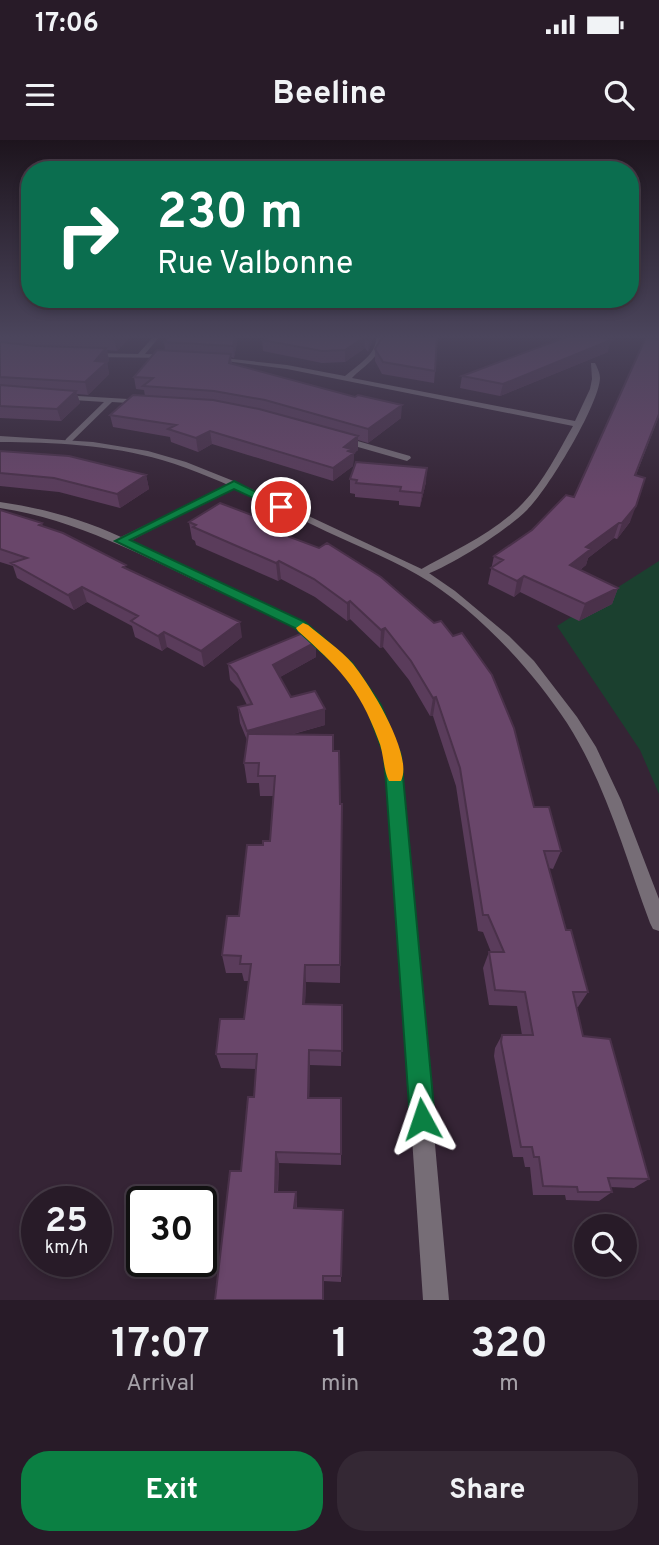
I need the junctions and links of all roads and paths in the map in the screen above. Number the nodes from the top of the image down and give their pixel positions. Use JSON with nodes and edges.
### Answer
{"nodes":[{"id":1,"x":404,"y":390,"type":"edge"},
{"id":2,"x":593,"y":390,"type":"edge"},
{"id":3,"x":55,"y":397,"type":"edge"},
{"id":4,"x":110,"y":400,"type":"junction"},
{"id":5,"x":157,"y":402,"type":"edge"},
{"id":6,"x":577,"y":424,"type":"junction"},
{"id":7,"x":332,"y":437,"type":"edge"},
{"id":8,"x":0,"y":439,"type":"edge"},
{"id":9,"x":69,"y":442,"type":"junction"},
{"id":10,"x":407,"y":458,"type":"dead end"},
{"id":11,"x":234,"y":485,"type":"junction"},
{"id":12,"x":0,"y":505,"type":"edge"},
{"id":13,"x":121,"y":541,"type":"junction"},
{"id":14,"x":422,"y":573,"type":"junction"},
{"id":15,"x":659,"y":923,"type":"edge"},
{"id":16,"x":436,"y":1300,"type":"edge"}],
"edges":[{"from":1,"to":6,"type":"street"},
{"from":2,"to":6,"type":"street"},
{"from":3,"to":4,"type":"street"},
{"from":4,"to":5,"type":"street"},
{"from":4,"to":9,"type":"street"},
{"from":6,"to":14,"type":"street"},
{"from":7,"to":10,"type":"street"},
{"from":8,"to":9,"type":"street"},
{"from":9,"to":11,"type":"street"},
{"from":11,"to":13,"type":"street"},
{"from":11,"to":14,"type":"street"},
{"from":12,"to":13,"type":"street"},
{"from":13,"to":16,"type":"street"},
{"from":14,"to":15,"type":"street"}]}
